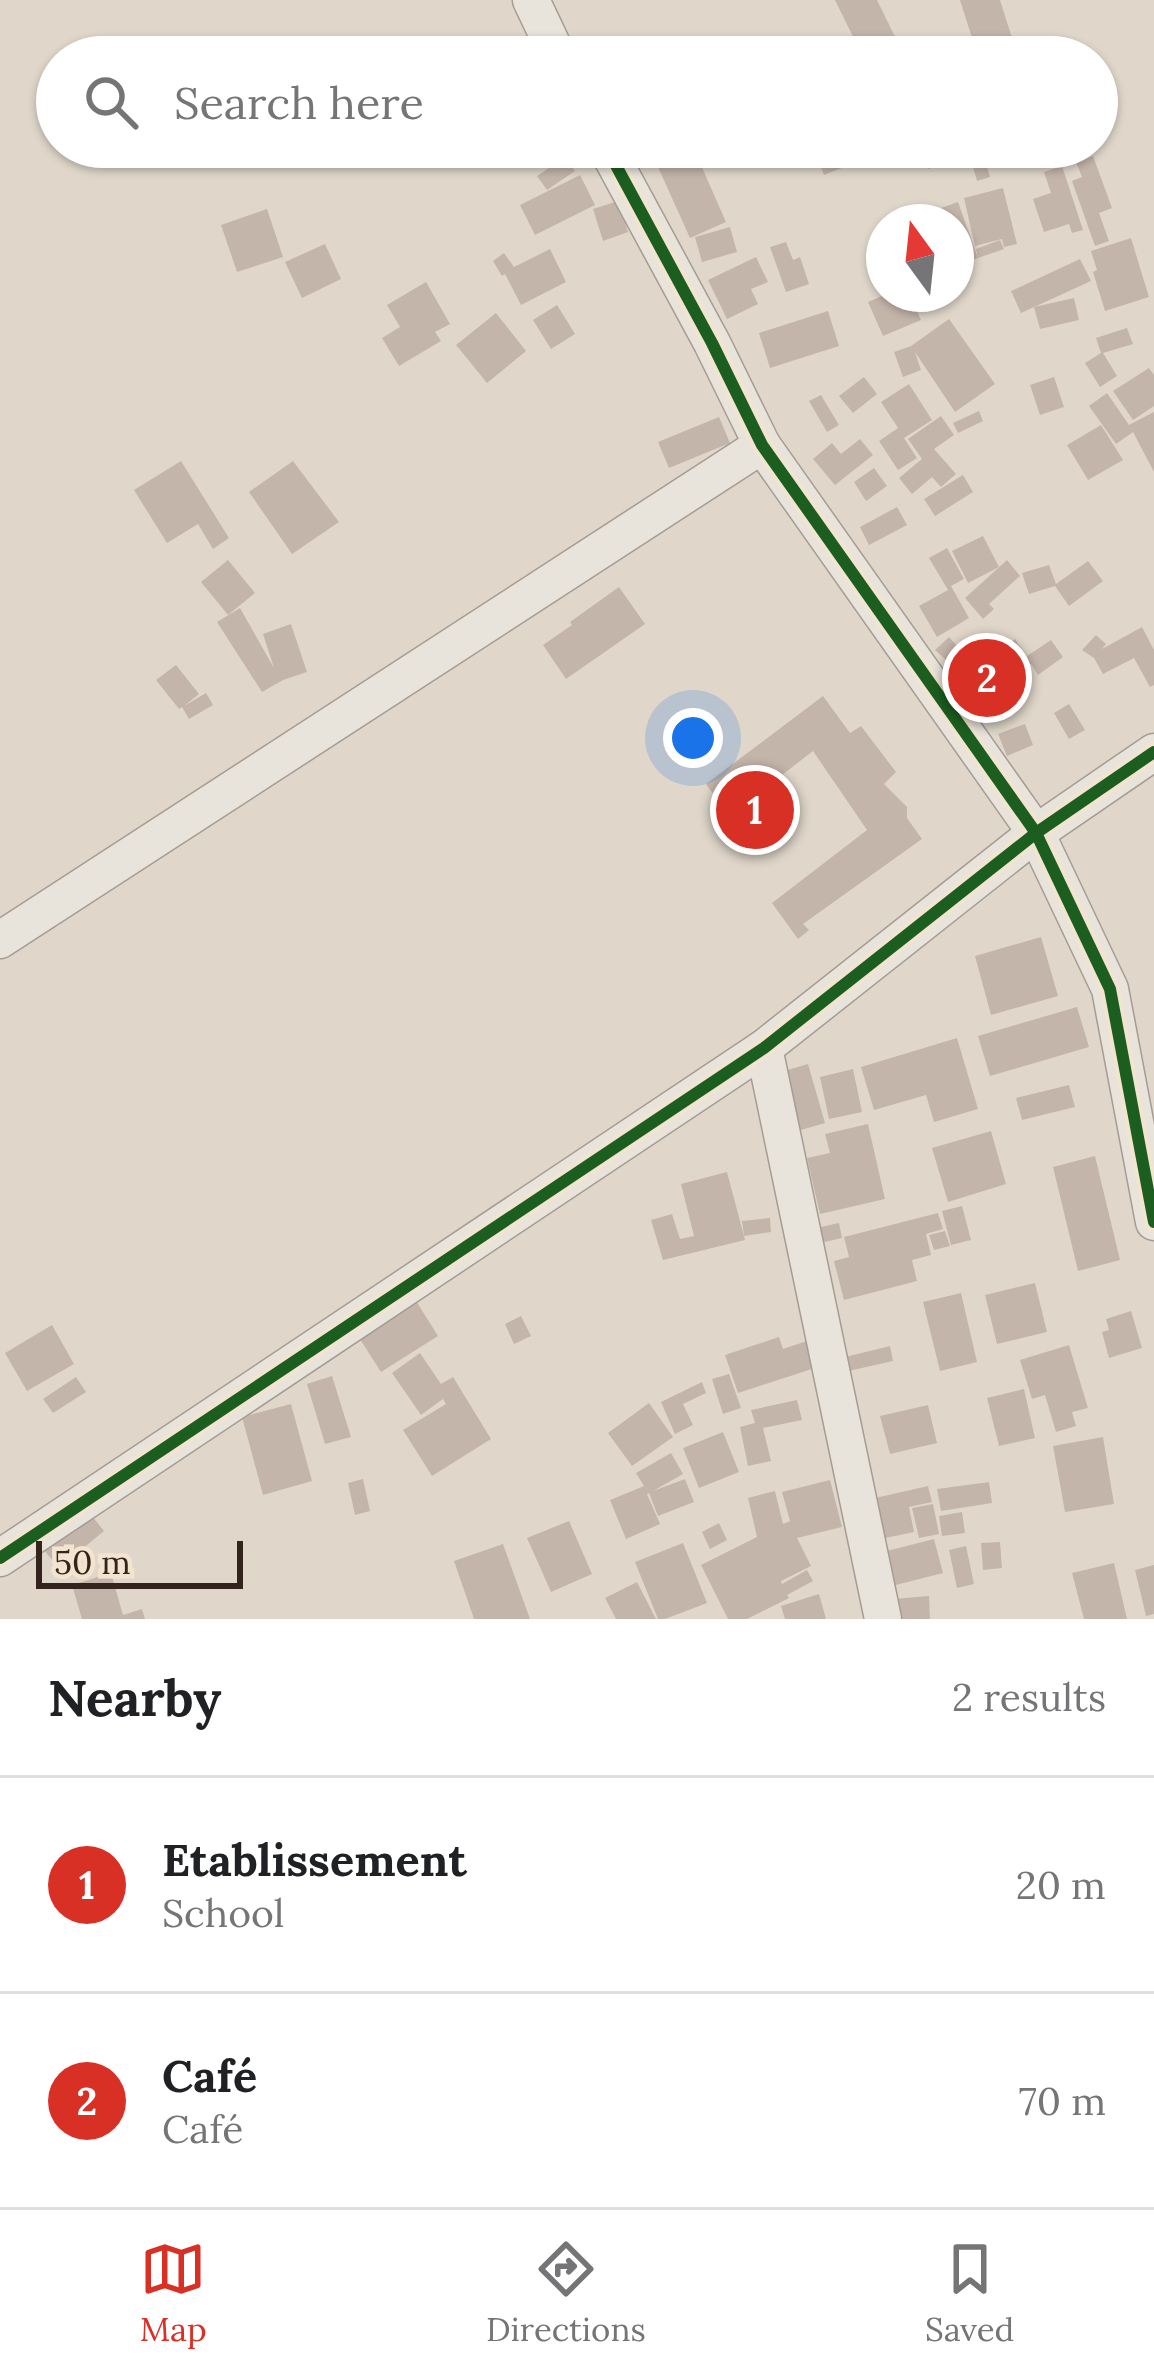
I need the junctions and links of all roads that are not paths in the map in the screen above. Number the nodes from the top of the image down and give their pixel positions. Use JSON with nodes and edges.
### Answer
{"nodes":[{"id":1,"x":531,"y":0,"type":"edge"},
{"id":2,"x":548,"y":36,"type":"edge"},
{"id":3,"x":617,"y":168,"type":"edge"},
{"id":4,"x":762,"y":445,"type":"junction"},
{"id":5,"x":1154,"y":752,"type":"edge"},
{"id":6,"x":1036,"y":833,"type":"junction"},
{"id":7,"x":0,"y":940,"type":"edge"},
{"id":8,"x":764,"y":1048,"type":"junction"},
{"id":9,"x":1154,"y":1222,"type":"edge"},
{"id":10,"x":0,"y":1558,"type":"edge"},
{"id":11,"x":883,"y":1619,"type":"edge"}],
"edges":[{"from":1,"to":2,"type":"street"},
{"from":3,"to":4,"type":"street"},
{"from":4,"to":6,"type":"street"},
{"from":4,"to":7,"type":"street"},
{"from":5,"to":6,"type":"street"},
{"from":6,"to":8,"type":"street"},
{"from":6,"to":9,"type":"street"},
{"from":8,"to":10,"type":"street"},
{"from":8,"to":11,"type":"street"}]}
